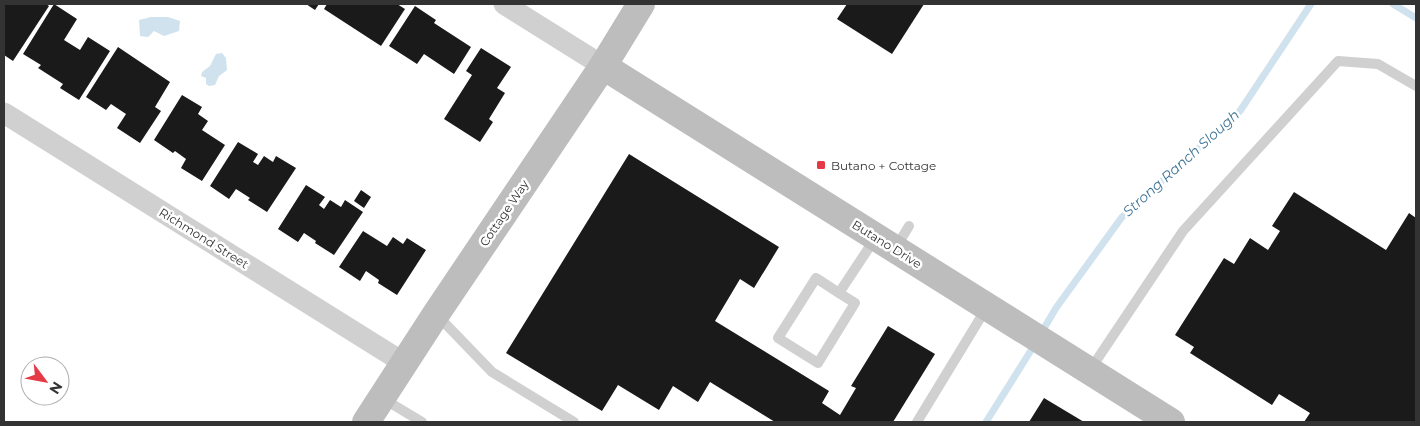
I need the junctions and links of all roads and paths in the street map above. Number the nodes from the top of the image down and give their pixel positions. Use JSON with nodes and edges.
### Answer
{"nodes":[{"id":1,"x":504,"y":4,"type":"edge"},
{"id":2,"x":641,"y":4,"type":"edge"},
{"id":3,"x":603,"y":66,"type":"junction"},
{"id":4,"x":1416,"y":86,"type":"edge"},
{"id":5,"x":4,"y":113,"type":"edge"},
{"id":6,"x":894,"y":237,"type":"junction"},
{"id":7,"x":839,"y":293,"type":"junction"},
{"id":8,"x":988,"y":306,"type":"junction"},
{"id":9,"x":436,"y":314,"type":"junction"},
{"id":10,"x":404,"y":363,"type":"junction"},
{"id":11,"x":1089,"y":371,"type":"junction"},
{"id":12,"x":382,"y":397,"type":"junction"},
{"id":13,"x":1162,"y":420,"type":"edge"},
{"id":14,"x":366,"y":422,"type":"edge"},
{"id":15,"x":422,"y":422,"type":"edge"},
{"id":16,"x":574,"y":422,"type":"edge"},
{"id":17,"x":917,"y":422,"type":"edge"}],
"edges":[{"from":1,"to":3,"type":"street"},
{"from":2,"to":3,"type":"street","name":"Cottage Way"},
{"from":3,"to":6,"type":"street","name":"Butano Drive"},
{"from":3,"to":9,"type":"street","name":"Cottage Way"},
{"from":4,"to":11,"type":"lane"},
{"from":5,"to":10,"type":"street","name":"Richmond Street"},
{"from":6,"to":7,"type":"lane"},
{"from":6,"to":8,"type":"street","name":"Butano Drive"},
{"from":7,"to":7,"type":"lane"},
{"from":8,"to":11,"type":"street","name":"Butano Drive"},
{"from":8,"to":17,"type":"lane"},
{"from":9,"to":10,"type":"street","name":"Cottage Way"},
{"from":9,"to":16,"type":"lane"},
{"from":10,"to":12,"type":"street","name":"Cottage Way"},
{"from":11,"to":13,"type":"street","name":"Butano Drive"},
{"from":12,"to":14,"type":"street","name":"Cottage Way"},
{"from":12,"to":15,"type":"lane"}]}
